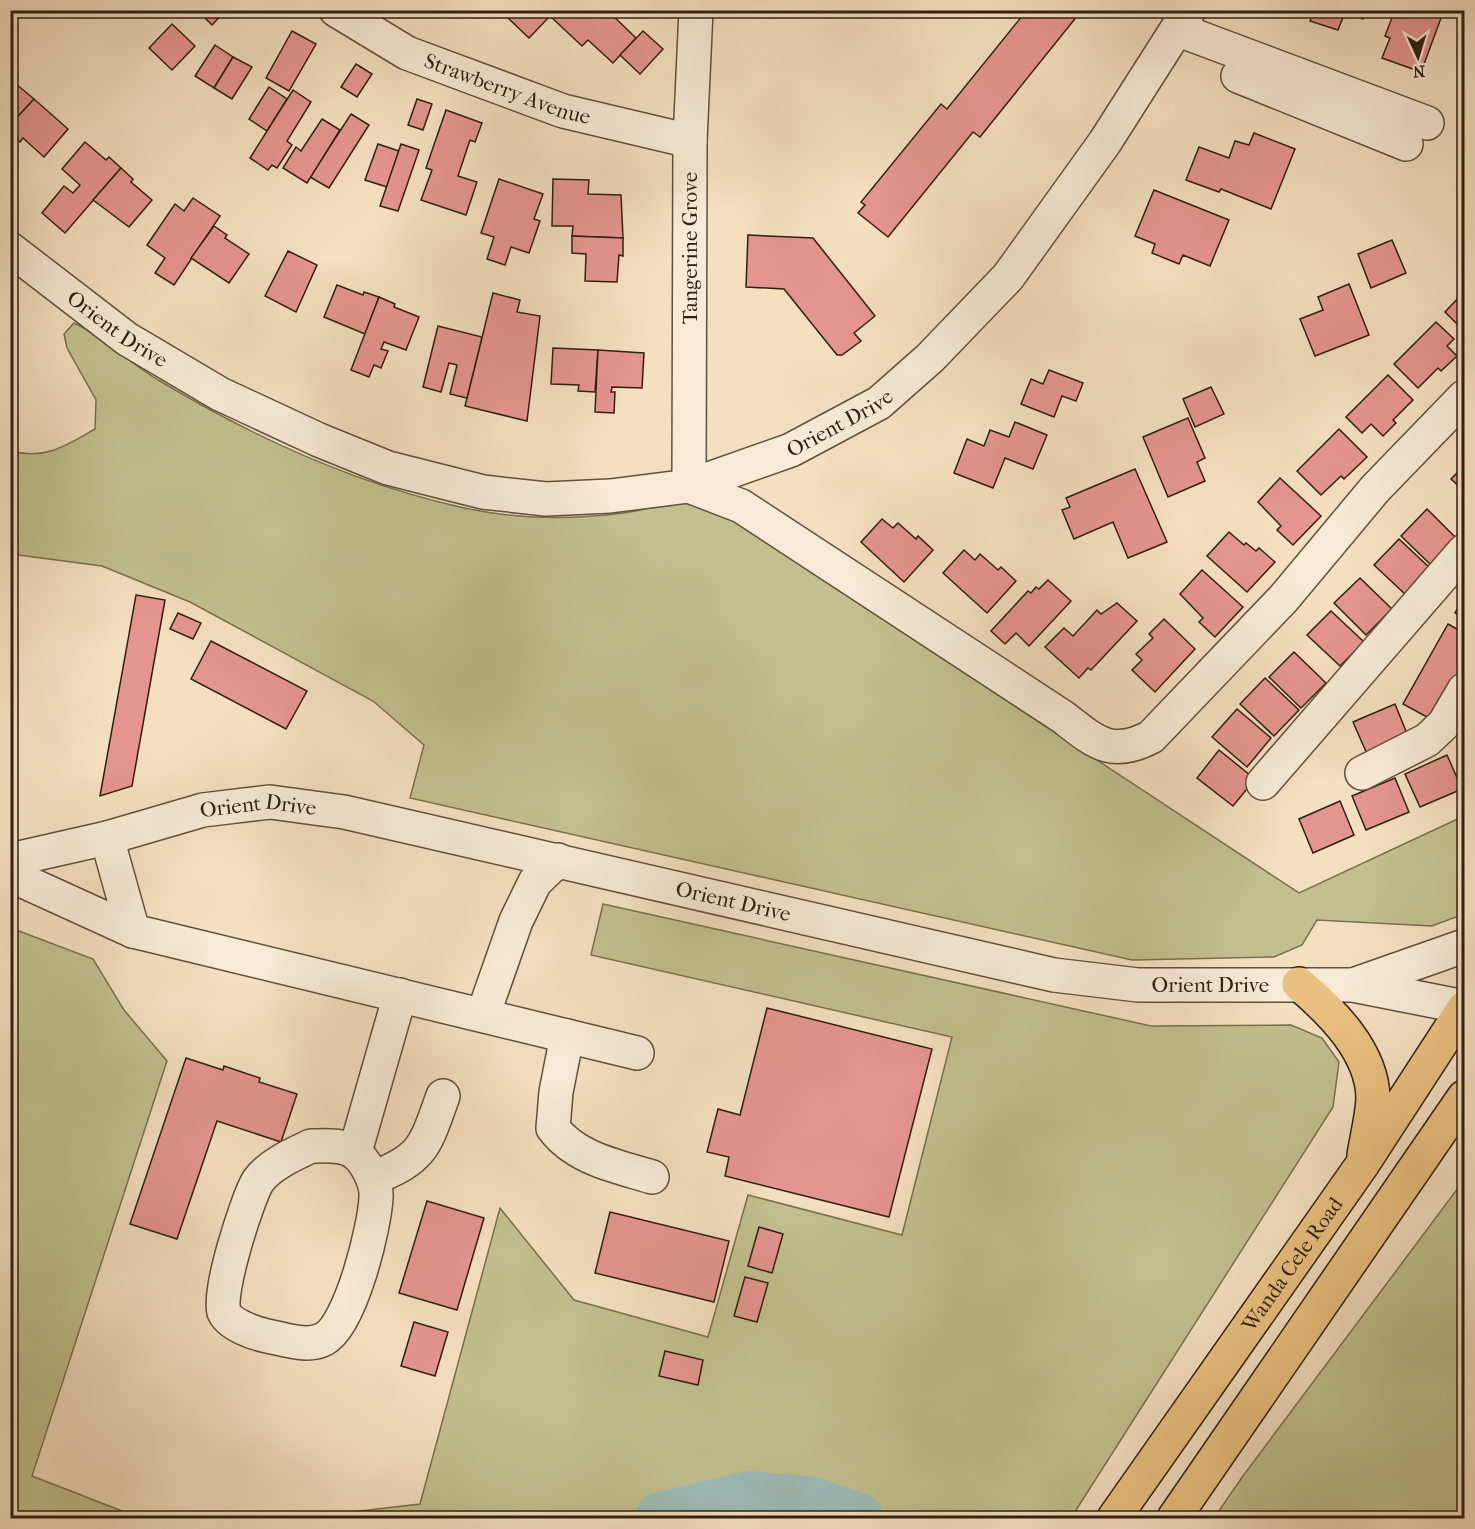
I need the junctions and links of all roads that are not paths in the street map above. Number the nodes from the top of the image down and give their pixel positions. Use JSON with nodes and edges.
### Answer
{"nodes":[{"id":1,"x":336,"y":10,"type":"edge"},
{"id":2,"x":696,"y":10,"type":"edge"},
{"id":3,"x":1178,"y":30,"type":"edge"},
{"id":4,"x":1416,"y":133,"type":"dead end"},
{"id":5,"x":690,"y":141,"type":"junction"},
{"id":6,"x":10,"y":249,"type":"edge"},
{"id":7,"x":1464,"y":397,"type":"edge"},
{"id":8,"x":689,"y":486,"type":"junction"},
{"id":9,"x":1464,"y":551,"type":"edge"},
{"id":10,"x":1464,"y":690,"type":"edge"},
{"id":11,"x":1362,"y":773,"type":"dead end"},
{"id":12,"x":1263,"y":783,"type":"dead end"},
{"id":13,"x":107,"y":838,"type":"junction"},
{"id":14,"x":10,"y":860,"type":"edge"},
{"id":15,"x":558,"y":860,"type":"junction"},
{"id":16,"x":10,"y":875,"type":"edge"},
{"id":17,"x":133,"y":931,"type":"junction"},
{"id":18,"x":1464,"y":946,"type":"edge"},
{"id":19,"x":1299,"y":984,"type":"junction"},
{"id":20,"x":1353,"y":985,"type":"junction"},
{"id":21,"x":400,"y":995,"type":"junction"},
{"id":22,"x":1464,"y":1008,"type":"edge"},
{"id":23,"x":483,"y":1016,"type":"junction"},
{"id":24,"x":567,"y":1036,"type":"junction"},
{"id":25,"x":637,"y":1053,"type":"dead end"},
{"id":26,"x":443,"y":1096,"type":"dead end"},
{"id":27,"x":1464,"y":1097,"type":"edge"},
{"id":28,"x":1464,"y":1126,"type":"edge"},
{"id":29,"x":1421,"y":1159,"type":"junction"},
{"id":30,"x":364,"y":1165,"type":"junction"},
{"id":31,"x":1362,"y":1165,"type":"junction"},
{"id":32,"x":652,"y":1177,"type":"dead end"},
{"id":33,"x":1114,"y":1518,"type":"edge"},
{"id":34,"x":1174,"y":1518,"type":"edge"}],
"edges":[{"from":1,"to":5,"type":"street","name":"Strawberry Avenue"},
{"from":2,"to":5,"type":"street","name":"Tangerine Grove"},
{"from":3,"to":4,"type":"street"},
{"from":3,"to":8,"type":"street","name":"Orient Drive"},
{"from":5,"to":8,"type":"street","name":"Tangerine Grove"},
{"from":6,"to":8,"type":"street","name":"Orient Drive"},
{"from":7,"to":8,"type":"street"},
{"from":9,"to":12,"type":"street"},
{"from":10,"to":11,"type":"street"},
{"from":13,"to":14,"type":"street","name":"Orient Drive"},
{"from":13,"to":15,"type":"street","name":"Orient Drive"},
{"from":13,"to":17,"type":"street"},
{"from":15,"to":19,"type":"street","name":"Orient Drive"},
{"from":15,"to":23,"type":"street"},
{"from":16,"to":17,"type":"street"},
{"from":17,"to":21,"type":"street"},
{"from":18,"to":20,"type":"street"},
{"from":19,"to":20,"type":"street","name":"Orient Drive"},
{"from":19,"to":31,"type":"main road"},
{"from":20,"to":22,"type":"street","name":"Orient Drive"},
{"from":21,"to":23,"type":"street"},
{"from":21,"to":30,"type":"street"},
{"from":22,"to":31,"type":"main road","name":"Wanda Cele Road"},
{"from":23,"to":24,"type":"street"},
{"from":24,"to":25,"type":"street"},
{"from":24,"to":32,"type":"street"},
{"from":26,"to":30,"type":"street"},
{"from":27,"to":29,"type":"main road"},
{"from":28,"to":29,"type":"main road"},
{"from":29,"to":34,"type":"main road"},
{"from":30,"to":30,"type":"street"},
{"from":31,"to":33,"type":"main road","name":"Wanda Cele Road"}]}
